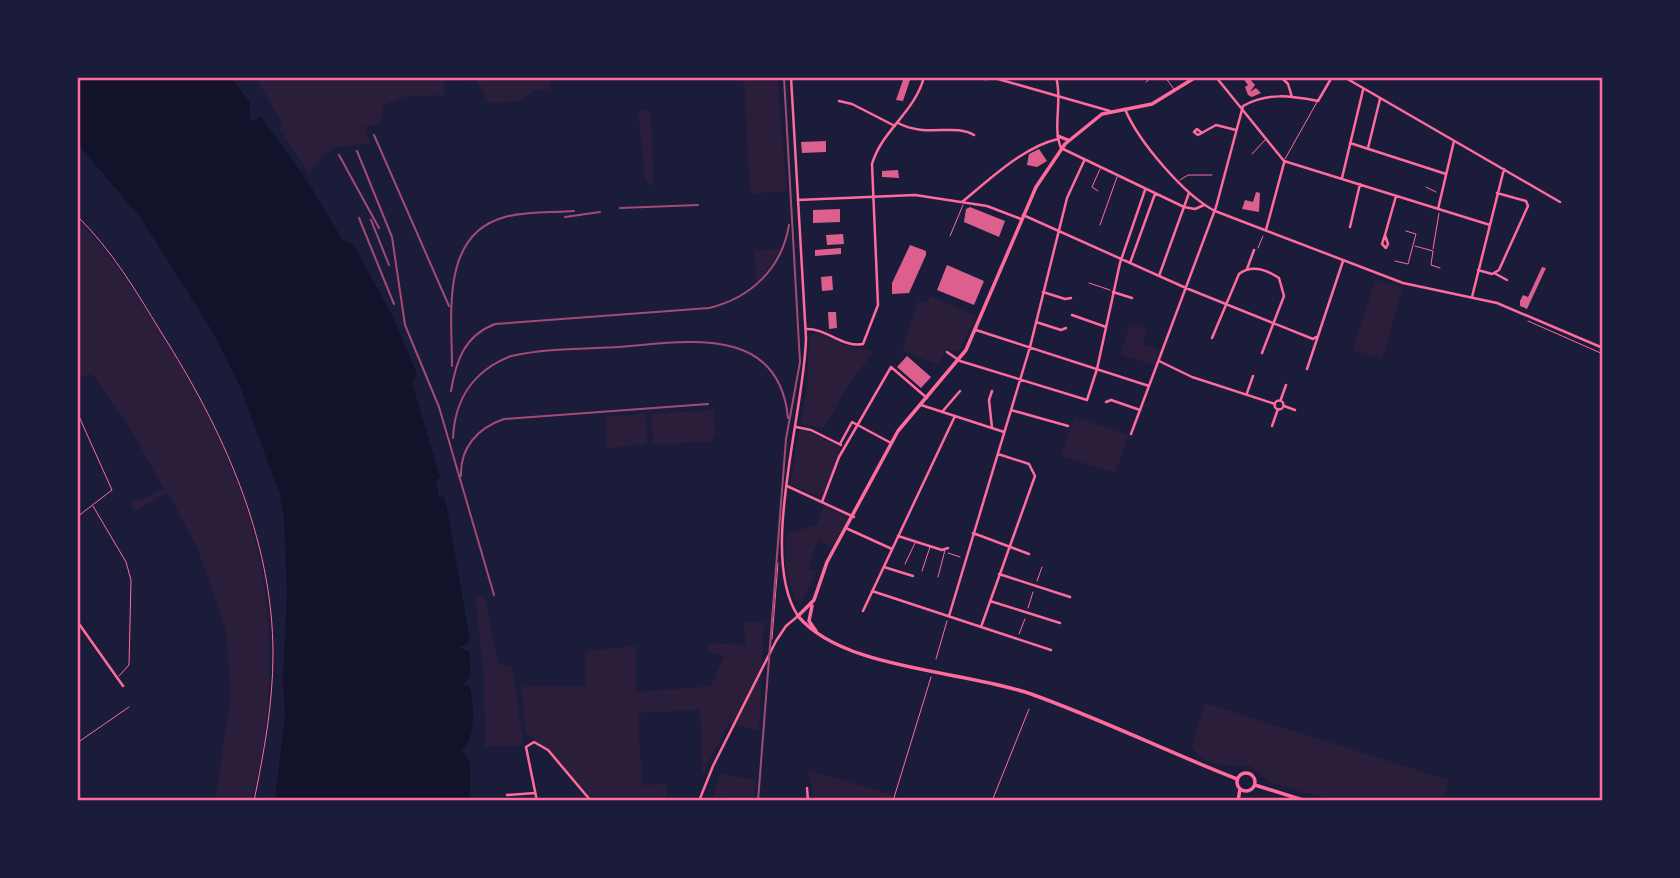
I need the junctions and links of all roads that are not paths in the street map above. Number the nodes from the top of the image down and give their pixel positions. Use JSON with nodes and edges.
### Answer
{"nodes":[{"id":1,"x":791,"y":77,"type":"edge"},
{"id":2,"x":924,"y":77,"type":"edge"},
{"id":3,"x":991,"y":77,"type":"edge"},
{"id":4,"x":1056,"y":77,"type":"edge"},
{"id":5,"x":1152,"y":77,"type":"edge"},
{"id":6,"x":1165,"y":77,"type":"edge"},
{"id":7,"x":1196,"y":77,"type":"edge"},
{"id":8,"x":1216,"y":77,"type":"edge"},
{"id":9,"x":1281,"y":77,"type":"edge"},
{"id":10,"x":1332,"y":77,"type":"edge"},
{"id":11,"x":1344,"y":77,"type":"edge"},
{"id":12,"x":1146,"y":82,"type":"dead end"},
{"id":13,"x":1363,"y":89,"type":"junction"},
{"id":14,"x":1175,"y":91,"type":"junction"},
{"id":15,"x":1060,"y":95,"type":"junction"},
{"id":16,"x":1292,"y":97,"type":"junction"},
{"id":17,"x":1381,"y":99,"type":"junction"},
{"id":18,"x":1318,"y":101,"type":"junction"},
{"id":19,"x":839,"y":102,"type":"dead end"},
{"id":20,"x":1125,"y":109,"type":"junction"},
{"id":21,"x":1241,"y":110,"type":"junction"},
{"id":22,"x":1110,"y":111,"type":"junction"},
{"id":23,"x":896,"y":125,"type":"junction"},
{"id":24,"x":1236,"y":130,"type":"junction"},
{"id":25,"x":1202,"y":133,"type":"dead end"},
{"id":26,"x":974,"y":135,"type":"dead end"},
{"id":27,"x":1058,"y":137,"type":"junction"},
{"id":28,"x":1070,"y":139,"type":"junction"},
{"id":29,"x":1265,"y":140,"type":"junction"},
{"id":30,"x":1454,"y":141,"type":"junction"},
{"id":31,"x":1350,"y":143,"type":"junction"},
{"id":32,"x":1061,"y":148,"type":"junction"},
{"id":33,"x":1368,"y":148,"type":"junction"},
{"id":34,"x":1252,"y":154,"type":"dead end"},
{"id":35,"x":1084,"y":161,"type":"junction"},
{"id":36,"x":1284,"y":161,"type":"junction"},
{"id":37,"x":1100,"y":169,"type":"junction"},
{"id":38,"x":1504,"y":169,"type":"junction"},
{"id":39,"x":1446,"y":174,"type":"junction"},
{"id":40,"x":1212,"y":175,"type":"dead end"},
{"id":41,"x":1117,"y":177,"type":"junction"},
{"id":42,"x":1342,"y":178,"type":"junction"},
{"id":43,"x":1178,"y":181,"type":"junction"},
{"id":44,"x":1360,"y":184,"type":"junction"},
{"id":45,"x":1145,"y":190,"type":"junction"},
{"id":46,"x":1098,"y":191,"type":"dead end"},
{"id":47,"x":1189,"y":193,"type":"junction"},
{"id":48,"x":1497,"y":193,"type":"junction"},
{"id":49,"x":1155,"y":194,"type":"junction"},
{"id":50,"x":1396,"y":196,"type":"junction"},
{"id":51,"x":872,"y":197,"type":"junction"},
{"id":52,"x":798,"y":200,"type":"junction"},
{"id":53,"x":962,"y":202,"type":"junction"},
{"id":54,"x":1560,"y":202,"type":"dead end"},
{"id":55,"x":1204,"y":205,"type":"junction"},
{"id":56,"x":1184,"y":207,"type":"junction"},
{"id":57,"x":1439,"y":209,"type":"junction"},
{"id":58,"x":1215,"y":211,"type":"junction"},
{"id":59,"x":1022,"y":217,"type":"junction"},
{"id":60,"x":1100,"y":225,"type":"dead end"},
{"id":61,"x":1490,"y":225,"type":"junction"},
{"id":62,"x":1350,"y":227,"type":"dead end"},
{"id":63,"x":1266,"y":230,"type":"junction"},
{"id":64,"x":1059,"y":231,"type":"junction"},
{"id":65,"x":1406,"y":231,"type":"dead end"},
{"id":66,"x":1385,"y":235,"type":"dead end"},
{"id":67,"x":950,"y":236,"type":"dead end"},
{"id":68,"x":1413,"y":246,"type":"junction"},
{"id":69,"x":1254,"y":250,"type":"dead end"},
{"id":70,"x":1433,"y":251,"type":"junction"},
{"id":71,"x":1121,"y":259,"type":"junction"},
{"id":72,"x":1343,"y":261,"type":"junction"},
{"id":73,"x":1395,"y":261,"type":"dead end"},
{"id":74,"x":1130,"y":263,"type":"junction"},
{"id":75,"x":1440,"y":268,"type":"dead end"},
{"id":76,"x":1247,"y":269,"type":"junction"},
{"id":77,"x":1478,"y":270,"type":"junction"},
{"id":78,"x":1494,"y":273,"type":"junction"},
{"id":79,"x":1159,"y":276,"type":"junction"},
{"id":80,"x":1507,"y":279,"type":"dead end"},
{"id":81,"x":1089,"y":283,"type":"dead end"},
{"id":82,"x":1186,"y":288,"type":"junction"},
{"id":83,"x":1044,"y":292,"type":"junction"},
{"id":84,"x":1113,"y":292,"type":"junction"},
{"id":85,"x":1472,"y":297,"type":"junction"},
{"id":86,"x":1071,"y":298,"type":"dead end"},
{"id":87,"x":1132,"y":298,"type":"dead end"},
{"id":88,"x":1226,"y":305,"type":"junction"},
{"id":89,"x":1072,"y":315,"type":"dead end"},
{"id":90,"x":1035,"y":322,"type":"junction"},
{"id":91,"x":1274,"y":324,"type":"junction"},
{"id":92,"x":1106,"y":327,"type":"junction"},
{"id":93,"x":1066,"y":328,"type":"dead end"},
{"id":94,"x":806,"y":329,"type":"junction"},
{"id":95,"x":976,"y":330,"type":"junction"},
{"id":96,"x":1316,"y":337,"type":"junction"},
{"id":97,"x":1212,"y":338,"type":"dead end"},
{"id":98,"x":1030,"y":347,"type":"junction"},
{"id":99,"x":1603,"y":348,"type":"edge"},
{"id":100,"x":947,"y":352,"type":"dead end"},
{"id":101,"x":1262,"y":353,"type":"dead end"},
{"id":102,"x":960,"y":360,"type":"junction"},
{"id":103,"x":1159,"y":361,"type":"junction"},
{"id":104,"x":1097,"y":369,"type":"junction"},
{"id":105,"x":1307,"y":369,"type":"dead end"},
{"id":106,"x":1252,"y":376,"type":"dead end"},
{"id":107,"x":1020,"y":380,"type":"junction"},
{"id":108,"x":1149,"y":386,"type":"junction"},
{"id":109,"x":1286,"y":386,"type":"dead end"},
{"id":110,"x":960,"y":391,"type":"dead end"},
{"id":111,"x":992,"y":391,"type":"dead end"},
{"id":112,"x":1247,"y":395,"type":"junction"},
{"id":113,"x":927,"y":398,"type":"junction"},
{"id":114,"x":1281,"y":400,"type":"junction"},
{"id":115,"x":1106,"y":402,"type":"dead end"},
{"id":116,"x":1275,"y":404,"type":"junction"},
{"id":117,"x":921,"y":405,"type":"junction"},
{"id":118,"x":1283,"y":406,"type":"junction"},
{"id":119,"x":1278,"y":409,"type":"junction"},
{"id":120,"x":1011,"y":410,"type":"junction"},
{"id":121,"x":1140,"y":410,"type":"junction"},
{"id":122,"x":1295,"y":410,"type":"dead end"},
{"id":123,"x":77,"y":412,"type":"edge"},
{"id":124,"x":942,"y":412,"type":"junction"},
{"id":125,"x":956,"y":416,"type":"junction"},
{"id":126,"x":859,"y":425,"type":"junction"},
{"id":127,"x":1068,"y":426,"type":"dead end"},
{"id":128,"x":1272,"y":426,"type":"dead end"},
{"id":129,"x":796,"y":427,"type":"junction"},
{"id":130,"x":992,"y":428,"type":"junction"},
{"id":131,"x":1004,"y":432,"type":"junction"},
{"id":132,"x":1131,"y":434,"type":"dead end"},
{"id":133,"x":891,"y":443,"type":"junction"},
{"id":134,"x":840,"y":444,"type":"junction"},
{"id":135,"x":846,"y":447,"type":"junction"},
{"id":136,"x":998,"y":454,"type":"junction"},
{"id":137,"x":787,"y":486,"type":"junction"},
{"id":138,"x":822,"y":502,"type":"junction"},
{"id":139,"x":93,"y":506,"type":"junction"},
{"id":140,"x":77,"y":517,"type":"edge"},
{"id":141,"x":854,"y":517,"type":"junction"},
{"id":142,"x":848,"y":529,"type":"junction"},
{"id":143,"x":973,"y":533,"type":"junction"},
{"id":144,"x":898,"y":536,"type":"junction"},
{"id":145,"x":916,"y":541,"type":"junction"},
{"id":146,"x":930,"y":546,"type":"junction"},
{"id":147,"x":1010,"y":547,"type":"junction"},
{"id":148,"x":892,"y":549,"type":"junction"},
{"id":149,"x":946,"y":550,"type":"joint"},
{"id":150,"x":1029,"y":554,"type":"dead end"},
{"id":151,"x":905,"y":564,"type":"dead end"},
{"id":152,"x":884,"y":567,"type":"junction"},
{"id":153,"x":922,"y":571,"type":"dead end"},
{"id":154,"x":999,"y":574,"type":"junction"},
{"id":155,"x":913,"y":576,"type":"dead end"},
{"id":156,"x":938,"y":577,"type":"dead end"},
{"id":157,"x":872,"y":591,"type":"junction"},
{"id":158,"x":1070,"y":597,"type":"dead end"},
{"id":159,"x":990,"y":601,"type":"junction"},
{"id":160,"x":813,"y":603,"type":"junction"},
{"id":161,"x":863,"y":611,"type":"dead end"},
{"id":162,"x":798,"y":615,"type":"junction"},
{"id":163,"x":949,"y":617,"type":"junction"},
{"id":164,"x":77,"y":621,"type":"edge"},
{"id":165,"x":1060,"y":623,"type":"dead end"},
{"id":166,"x":981,"y":627,"type":"junction"},
{"id":167,"x":820,"y":635,"type":"junction"},
{"id":168,"x":1051,"y":650,"type":"dead end"},
{"id":169,"x":117,"y":678,"type":"junction"},
{"id":170,"x":123,"y":686,"type":"dead end"},
{"id":171,"x":129,"y":707,"type":"dead end"},
{"id":172,"x":77,"y":743,"type":"edge"},
{"id":173,"x":1237,"y":779,"type":"junction"},
{"id":174,"x":1255,"y":785,"type":"junction"},
{"id":175,"x":807,"y":788,"type":"dead end"},
{"id":176,"x":1240,"y":789,"type":"junction"},
{"id":177,"x":1246,"y":791,"type":"junction"},
{"id":178,"x":535,"y":793,"type":"junction"},
{"id":179,"x":508,"y":795,"type":"dead end"},
{"id":180,"x":537,"y":801,"type":"edge"},
{"id":181,"x":591,"y":801,"type":"edge"},
{"id":182,"x":699,"y":801,"type":"edge"},
{"id":183,"x":808,"y":801,"type":"edge"},
{"id":184,"x":1239,"y":801,"type":"edge"},
{"id":185,"x":1306,"y":801,"type":"edge"}],
"edges":[{"from":1,"to":52,"type":"street"},
{"from":2,"to":23,"type":"street"},
{"from":3,"to":15,"type":"street"},
{"from":4,"to":15,"type":"street"},
{"from":5,"to":12,"type":"lane"},
{"from":6,"to":14,"type":"lane"},
{"from":7,"to":14,"type":"main road"},
{"from":8,"to":21,"type":"street"},
{"from":9,"to":16,"type":"street"},
{"from":10,"to":18,"type":"street"},
{"from":11,"to":13,"type":"street"},
{"from":13,"to":17,"type":"street"},
{"from":13,"to":31,"type":"street"},
{"from":14,"to":20,"type":"main road"},
{"from":15,"to":22,"type":"street"},
{"from":15,"to":27,"type":"street"},
{"from":16,"to":18,"type":"street"},
{"from":16,"to":21,"type":"street"},
{"from":17,"to":30,"type":"street"},
{"from":17,"to":33,"type":"street"},
{"from":18,"to":36,"type":"lane"},
{"from":19,"to":23,"type":"street"},
{"from":20,"to":22,"type":"main road"},
{"from":20,"to":43,"type":"street"},
{"from":21,"to":24,"type":"street"},
{"from":21,"to":29,"type":"street"},
{"from":22,"to":28,"type":"main road"},
{"from":23,"to":26,"type":"street"},
{"from":23,"to":51,"type":"street"},
{"from":24,"to":25,"type":"street"},
{"from":24,"to":58,"type":"street"},
{"from":27,"to":28,"type":"main road"},
{"from":27,"to":32,"type":"street"},
{"from":27,"to":53,"type":"street"},
{"from":28,"to":32,"type":"main road"},
{"from":29,"to":34,"type":"lane"},
{"from":29,"to":36,"type":"street"},
{"from":30,"to":38,"type":"street"},
{"from":30,"to":39,"type":"street"},
{"from":31,"to":33,"type":"street"},
{"from":31,"to":42,"type":"street"},
{"from":32,"to":35,"type":"street"},
{"from":32,"to":59,"type":"main road"},
{"from":33,"to":39,"type":"street"},
{"from":35,"to":37,"type":"street"},
{"from":35,"to":64,"type":"street"},
{"from":36,"to":42,"type":"street"},
{"from":36,"to":63,"type":"street"},
{"from":37,"to":41,"type":"street"},
{"from":37,"to":46,"type":"lane"},
{"from":38,"to":48,"type":"street"},
{"from":38,"to":54,"type":"street"},
{"from":39,"to":57,"type":"street"},
{"from":40,"to":43,"type":"lane"},
{"from":41,"to":45,"type":"street"},
{"from":41,"to":60,"type":"lane"},
{"from":42,"to":44,"type":"street"},
{"from":43,"to":47,"type":"street"},
{"from":44,"to":50,"type":"street"},
{"from":44,"to":62,"type":"street"},
{"from":45,"to":49,"type":"street"},
{"from":45,"to":71,"type":"street"},
{"from":47,"to":55,"type":"street"},
{"from":47,"to":56,"type":"street"},
{"from":48,"to":61,"type":"street"},
{"from":48,"to":78,"type":"street"},
{"from":49,"to":56,"type":"street"},
{"from":49,"to":74,"type":"street"},
{"from":50,"to":57,"type":"street"},
{"from":50,"to":66,"type":"street"},
{"from":51,"to":52,"type":"street"},
{"from":51,"to":53,"type":"street"},
{"from":51,"to":94,"type":"street"},
{"from":52,"to":94,"type":"street"},
{"from":53,"to":59,"type":"street"},
{"from":53,"to":67,"type":"lane"},
{"from":55,"to":56,"type":"street"},
{"from":55,"to":58,"type":"street"},
{"from":56,"to":79,"type":"street"},
{"from":57,"to":61,"type":"street"},
{"from":57,"to":70,"type":"lane"},
{"from":58,"to":63,"type":"street"},
{"from":58,"to":82,"type":"street"},
{"from":59,"to":64,"type":"street"},
{"from":59,"to":95,"type":"main road"},
{"from":61,"to":77,"type":"street"},
{"from":63,"to":72,"type":"street"},
{"from":64,"to":71,"type":"street"},
{"from":64,"to":83,"type":"street"},
{"from":65,"to":68,"type":"lane"},
{"from":68,"to":70,"type":"lane"},
{"from":68,"to":73,"type":"lane"},
{"from":69,"to":76,"type":"street"},
{"from":70,"to":75,"type":"lane"},
{"from":71,"to":74,"type":"street"},
{"from":71,"to":84,"type":"street"},
{"from":72,"to":85,"type":"street"},
{"from":72,"to":96,"type":"street"},
{"from":74,"to":79,"type":"street"},
{"from":76,"to":88,"type":"street"},
{"from":76,"to":91,"type":"street"},
{"from":77,"to":78,"type":"street"},
{"from":77,"to":85,"type":"street"},
{"from":78,"to":80,"type":"street"},
{"from":79,"to":82,"type":"street"},
{"from":81,"to":84,"type":"lane"},
{"from":82,"to":88,"type":"street"},
{"from":82,"to":103,"type":"street"},
{"from":83,"to":86,"type":"street"},
{"from":83,"to":90,"type":"street"},
{"from":84,"to":87,"type":"street"},
{"from":84,"to":92,"type":"street"},
{"from":85,"to":99,"type":"street"},
{"from":88,"to":91,"type":"street"},
{"from":88,"to":97,"type":"street"},
{"from":89,"to":92,"type":"street"},
{"from":90,"to":93,"type":"street"},
{"from":90,"to":98,"type":"street"},
{"from":91,"to":96,"type":"street"},
{"from":91,"to":101,"type":"street"},
{"from":92,"to":104,"type":"street"},
{"from":94,"to":129,"type":"street"},
{"from":95,"to":98,"type":"street"},
{"from":95,"to":102,"type":"main road"},
{"from":96,"to":105,"type":"street"},
{"from":98,"to":104,"type":"street"},
{"from":98,"to":107,"type":"street"},
{"from":100,"to":102,"type":"street"},
{"from":102,"to":107,"type":"street"},
{"from":102,"to":113,"type":"main road"},
{"from":103,"to":108,"type":"street"},
{"from":103,"to":112,"type":"street"},
{"from":104,"to":107,"type":"street"},
{"from":104,"to":108,"type":"street"},
{"from":106,"to":112,"type":"street"},
{"from":107,"to":120,"type":"street"},
{"from":108,"to":121,"type":"street"},
{"from":109,"to":114,"type":"street"},
{"from":110,"to":124,"type":"street"},
{"from":111,"to":130,"type":"street"},
{"from":112,"to":116,"type":"street"},
{"from":113,"to":117,"type":"main road"},
{"from":113,"to":126,"type":"street"},
{"from":114,"to":116,"type":"street"},
{"from":114,"to":118,"type":"street"},
{"from":115,"to":121,"type":"street"},
{"from":116,"to":119,"type":"street"},
{"from":117,"to":124,"type":"street"},
{"from":117,"to":133,"type":"main road"},
{"from":118,"to":119,"type":"street"},
{"from":118,"to":122,"type":"street"},
{"from":119,"to":128,"type":"street"},
{"from":120,"to":127,"type":"street"},
{"from":120,"to":131,"type":"street"},
{"from":121,"to":132,"type":"street"},
{"from":123,"to":139,"type":"lane"},
{"from":124,"to":125,"type":"street"},
{"from":125,"to":130,"type":"street"},
{"from":125,"to":144,"type":"street"},
{"from":126,"to":133,"type":"street"},
{"from":126,"to":134,"type":"street"},
{"from":126,"to":135,"type":"street"},
{"from":129,"to":134,"type":"street"},
{"from":129,"to":137,"type":"street"},
{"from":130,"to":131,"type":"street"},
{"from":131,"to":136,"type":"street"},
{"from":133,"to":141,"type":"main road"},
{"from":134,"to":135,"type":"street"},
{"from":135,"to":138,"type":"street"},
{"from":136,"to":143,"type":"street"},
{"from":136,"to":147,"type":"street"},
{"from":137,"to":138,"type":"street"},
{"from":137,"to":162,"type":"street"},
{"from":138,"to":141,"type":"street"},
{"from":139,"to":140,"type":"lane"},
{"from":139,"to":169,"type":"lane"},
{"from":141,"to":142,"type":"main road"},
{"from":142,"to":148,"type":"street"},
{"from":142,"to":160,"type":"main road"},
{"from":143,"to":147,"type":"street"},
{"from":143,"to":163,"type":"street"},
{"from":144,"to":145,"type":"street"},
{"from":144,"to":148,"type":"street"},
{"from":145,"to":146,"type":"street"},
{"from":145,"to":151,"type":"lane"},
{"from":146,"to":149,"type":"street"},
{"from":146,"to":153,"type":"lane"},
{"from":147,"to":150,"type":"street"},
{"from":147,"to":154,"type":"street"},
{"from":148,"to":152,"type":"street"},
{"from":149,"to":156,"type":"lane"},
{"from":152,"to":155,"type":"street"},
{"from":152,"to":157,"type":"street"},
{"from":154,"to":158,"type":"street"},
{"from":154,"to":159,"type":"street"},
{"from":157,"to":161,"type":"street"},
{"from":157,"to":163,"type":"street"},
{"from":159,"to":165,"type":"street"},
{"from":159,"to":166,"type":"street"},
{"from":160,"to":162,"type":"main road"},
{"from":160,"to":167,"type":"main road"},
{"from":162,"to":167,"type":"main road"},
{"from":162,"to":182,"type":"street"},
{"from":163,"to":166,"type":"street"},
{"from":164,"to":169,"type":"street"},
{"from":166,"to":168,"type":"street"},
{"from":167,"to":173,"type":"main road"},
{"from":169,"to":170,"type":"street"},
{"from":171,"to":172,"type":"lane"},
{"from":173,"to":174,"type":"main road"},
{"from":173,"to":176,"type":"main road"},
{"from":174,"to":177,"type":"main road"},
{"from":174,"to":185,"type":"main road"},
{"from":175,"to":183,"type":"street"},
{"from":176,"to":177,"type":"main road"},
{"from":176,"to":184,"type":"main road"},
{"from":177,"to":184,"type":"main road"},
{"from":178,"to":179,"type":"street"},
{"from":178,"to":180,"type":"street"},
{"from":178,"to":181,"type":"street"}]}
